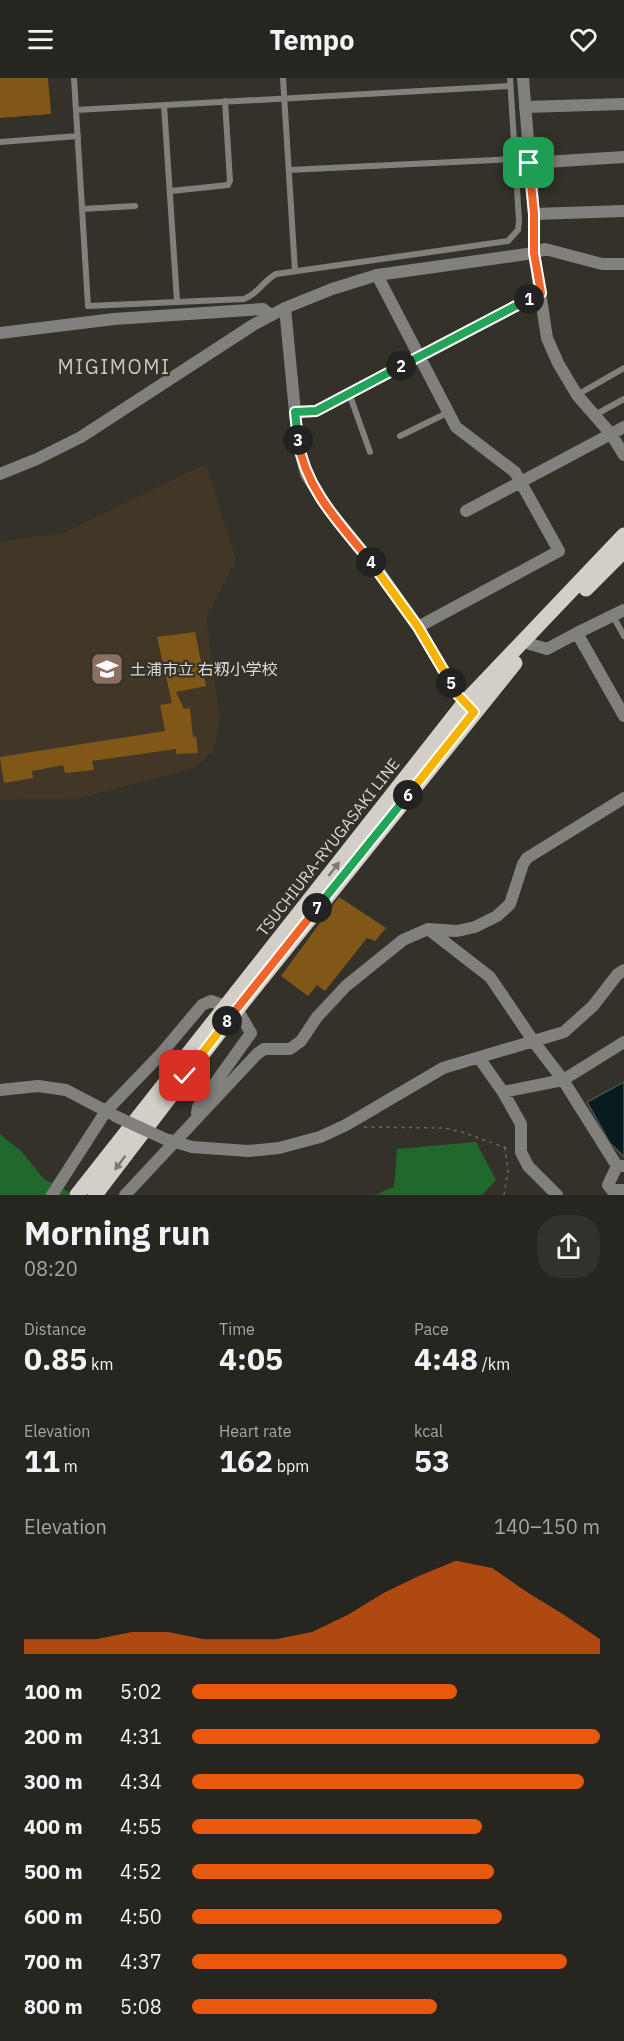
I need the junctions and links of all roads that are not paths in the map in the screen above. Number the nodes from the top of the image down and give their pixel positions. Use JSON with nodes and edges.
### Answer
{"nodes":[{"id":1,"x":74,"y":78,"type":"edge"},
{"id":2,"x":283,"y":78,"type":"edge"},
{"id":3,"x":510,"y":78,"type":"edge"},
{"id":4,"x":523,"y":78,"type":"edge"},
{"id":5,"x":510,"y":86,"type":"junction"},
{"id":6,"x":285,"y":98,"type":"junction"},
{"id":7,"x":225,"y":101,"type":"junction"},
{"id":8,"x":624,"y":104,"type":"edge"},
{"id":9,"x":164,"y":105,"type":"junction"},
{"id":10,"x":525,"y":107,"type":"junction"},
{"id":11,"x":76,"y":110,"type":"junction"},
{"id":12,"x":78,"y":136,"type":"junction"},
{"id":13,"x":0,"y":142,"type":"edge"},
{"id":14,"x":624,"y":157,"type":"edge"},
{"id":15,"x":514,"y":159,"type":"junction"},
{"id":16,"x":529,"y":163,"type":"junction"},
{"id":17,"x":289,"y":170,"type":"junction"},
{"id":18,"x":171,"y":191,"type":"junction"},
{"id":19,"x":135,"y":206,"type":"dead end"},
{"id":20,"x":82,"y":209,"type":"junction"},
{"id":21,"x":624,"y":211,"type":"edge"},
{"id":22,"x":534,"y":214,"type":"junction"},
{"id":23,"x":534,"y":253,"type":"junction"},
{"id":24,"x":624,"y":264,"type":"edge"},
{"id":25,"x":295,"y":271,"type":"junction"},
{"id":26,"x":377,"y":275,"type":"junction"},
{"id":27,"x":541,"y":293,"type":"junction"},
{"id":28,"x":177,"y":301,"type":"junction"},
{"id":29,"x":285,"y":308,"type":"junction"},
{"id":30,"x":271,"y":315,"type":"junction"},
{"id":31,"x":0,"y":333,"type":"edge"},
{"id":32,"x":420,"y":356,"type":"junction"},
{"id":33,"x":624,"y":368,"type":"edge"},
{"id":34,"x":349,"y":393,"type":"junction"},
{"id":35,"x":577,"y":394,"type":"junction"},
{"id":36,"x":624,"y":399,"type":"edge"},
{"id":37,"x":295,"y":412,"type":"junction"},
{"id":38,"x":449,"y":412,"type":"junction"},
{"id":39,"x":595,"y":415,"type":"junction"},
{"id":40,"x":624,"y":426,"type":"edge"},
{"id":41,"x":611,"y":434,"type":"junction"},
{"id":42,"x":400,"y":436,"type":"dead end"},
{"id":43,"x":370,"y":452,"type":"dead end"},
{"id":44,"x":624,"y":455,"type":"edge"},
{"id":45,"x":0,"y":474,"type":"edge"},
{"id":46,"x":520,"y":482,"type":"junction"},
{"id":47,"x":466,"y":511,"type":"dead end"},
{"id":48,"x":624,"y":535,"type":"edge"},
{"id":49,"x":624,"y":551,"type":"edge"},
{"id":50,"x":618,"y":613,"type":"edge"},
{"id":51,"x":418,"y":627,"type":"junction"},
{"id":52,"x":577,"y":633,"type":"junction"},
{"id":53,"x":624,"y":636,"type":"edge"},
{"id":54,"x":530,"y":644,"type":"junction"},
{"id":55,"x":470,"y":707,"type":"junction"},
{"id":56,"x":624,"y":716,"type":"edge"},
{"id":57,"x":624,"y":798,"type":"edge"},
{"id":58,"x":428,"y":929,"type":"junction"},
{"id":59,"x":622,"y":976,"type":"edge"},
{"id":60,"x":231,"y":1008,"type":"junction"},
{"id":61,"x":534,"y":1042,"type":"junction"},
{"id":62,"x":624,"y":1042,"type":"edge"},
{"id":63,"x":479,"y":1058,"type":"junction"},
{"id":64,"x":563,"y":1080,"type":"junction"},
{"id":65,"x":0,"y":1090,"type":"edge"},
{"id":66,"x":503,"y":1092,"type":"junction"},
{"id":67,"x":111,"y":1114,"type":"junction"},
{"id":68,"x":195,"y":1121,"type":"junction"},
{"id":69,"x":169,"y":1140,"type":"junction"},
{"id":70,"x":621,"y":1166,"type":"edge"},
{"id":71,"x":624,"y":1190,"type":"edge"},
{"id":72,"x":52,"y":1195,"type":"edge"},
{"id":73,"x":76,"y":1195,"type":"edge"},
{"id":74,"x":95,"y":1195,"type":"edge"},
{"id":75,"x":125,"y":1195,"type":"edge"},
{"id":76,"x":557,"y":1195,"type":"edge"}],
"edges":[{"from":1,"to":11,"type":"lane"},
{"from":2,"to":6,"type":"lane"},
{"from":3,"to":5,"type":"lane"},
{"from":4,"to":10,"type":"street"},
{"from":5,"to":6,"type":"lane"},
{"from":5,"to":15,"type":"lane"},
{"from":6,"to":7,"type":"lane"},
{"from":6,"to":17,"type":"lane"},
{"from":7,"to":9,"type":"lane"},
{"from":7,"to":18,"type":"lane"},
{"from":8,"to":10,"type":"street"},
{"from":9,"to":11,"type":"lane"},
{"from":9,"to":18,"type":"lane"},
{"from":10,"to":16,"type":"street"},
{"from":11,"to":12,"type":"lane"},
{"from":12,"to":13,"type":"lane"},
{"from":12,"to":20,"type":"lane"},
{"from":14,"to":16,"type":"street"},
{"from":15,"to":17,"type":"lane"},
{"from":15,"to":25,"type":"lane"},
{"from":16,"to":22,"type":"street"},
{"from":17,"to":25,"type":"lane"},
{"from":18,"to":28,"type":"lane"},
{"from":19,"to":20,"type":"lane"},
{"from":20,"to":28,"type":"lane"},
{"from":21,"to":22,"type":"street"},
{"from":22,"to":23,"type":"street"},
{"from":23,"to":24,"type":"street"},
{"from":23,"to":26,"type":"street"},
{"from":23,"to":27,"type":"street"},
{"from":25,"to":28,"type":"lane"},
{"from":26,"to":29,"type":"street"},
{"from":26,"to":32,"type":"street"},
{"from":27,"to":32,"type":"street"},
{"from":27,"to":35,"type":"street"},
{"from":29,"to":30,"type":"street"},
{"from":29,"to":37,"type":"street"},
{"from":30,"to":31,"type":"street"},
{"from":30,"to":45,"type":"street"},
{"from":32,"to":34,"type":"street"},
{"from":32,"to":38,"type":"street"},
{"from":33,"to":35,"type":"lane"},
{"from":34,"to":37,"type":"street"},
{"from":34,"to":43,"type":"lane"},
{"from":35,"to":39,"type":"street"},
{"from":36,"to":39,"type":"lane"},
{"from":37,"to":51,"type":"street"},
{"from":38,"to":42,"type":"lane"},
{"from":38,"to":46,"type":"street"},
{"from":39,"to":41,"type":"street"},
{"from":40,"to":41,"type":"street"},
{"from":41,"to":44,"type":"street"},
{"from":41,"to":46,"type":"street"},
{"from":46,"to":47,"type":"street"},
{"from":46,"to":51,"type":"street"},
{"from":48,"to":55,"type":"main road","name":"TSUCHIURA-RYUGASAKI LINE"},
{"from":49,"to":54,"type":"main road","name":"TSUCHIURA-RYUGASAKI LINE"},
{"from":50,"to":52,"type":"street"},
{"from":50,"to":53,"type":"lane"},
{"from":51,"to":55,"type":"street"},
{"from":52,"to":54,"type":"street"},
{"from":52,"to":56,"type":"street"},
{"from":54,"to":55,"type":"main road","name":"TSUCHIURA-RYUGASAKI LINE"},
{"from":55,"to":60,"type":"main road","name":"TSUCHIURA-RYUGASAKI LINE"},
{"from":57,"to":58,"type":"street"},
{"from":58,"to":61,"type":"street"},
{"from":58,"to":68,"type":"street"},
{"from":59,"to":61,"type":"street"},
{"from":60,"to":67,"type":"street"},
{"from":60,"to":68,"type":"street"},
{"from":60,"to":73,"type":"main road","name":"TSUCHIURA-RYUGASAKI LINE"},
{"from":60,"to":74,"type":"main road","name":"TSUCHIURA-RYUGASAKI LINE","one_way":true},
{"from":61,"to":63,"type":"street"},
{"from":61,"to":64,"type":"street"},
{"from":62,"to":64,"type":"street"},
{"from":63,"to":66,"type":"street"},
{"from":63,"to":69,"type":"street"},
{"from":64,"to":66,"type":"street"},
{"from":64,"to":70,"type":"street"},
{"from":65,"to":67,"type":"street"},
{"from":66,"to":76,"type":"street"},
{"from":67,"to":69,"type":"street","bridge":true},
{"from":67,"to":72,"type":"street"},
{"from":68,"to":69,"type":"street"},
{"from":69,"to":75,"type":"street"},
{"from":70,"to":71,"type":"street"}]}
